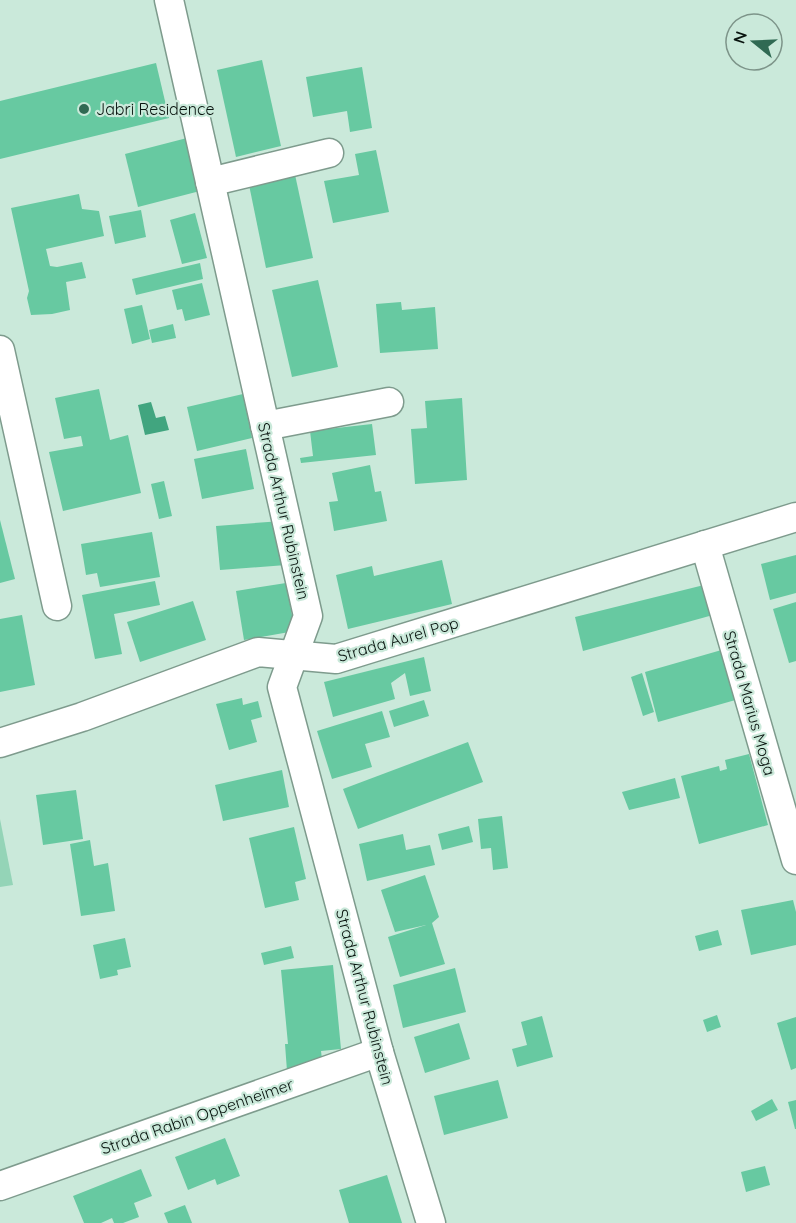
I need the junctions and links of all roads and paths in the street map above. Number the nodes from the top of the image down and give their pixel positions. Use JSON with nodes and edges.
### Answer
{"nodes":[{"id":1,"x":169,"y":0,"type":"edge"},
{"id":2,"x":329,"y":153,"type":"dead end"},
{"id":3,"x":210,"y":182,"type":"junction"},
{"id":4,"x":0,"y":350,"type":"edge"},
{"id":5,"x":389,"y":402,"type":"dead end"},
{"id":6,"x":265,"y":426,"type":"junction"},
{"id":7,"x":796,"y":518,"type":"edge"},
{"id":8,"x":705,"y":545,"type":"junction"},
{"id":9,"x":57,"y":606,"type":"dead end"},
{"id":10,"x":294,"y":655,"type":"junction"},
{"id":11,"x":0,"y":743,"type":"edge"},
{"id":12,"x":796,"y":860,"type":"edge"},
{"id":13,"x":379,"y":1052,"type":"junction"},
{"id":14,"x":8,"y":1183,"type":"edge"},
{"id":15,"x":431,"y":1223,"type":"edge"}],
"edges":[{"from":1,"to":3,"type":"street","name":"Strada Arthur Rubinstein"},
{"from":2,"to":3,"type":"street"},
{"from":3,"to":6,"type":"street","name":"Strada Arthur Rubinstein"},
{"from":4,"to":9,"type":"street"},
{"from":5,"to":6,"type":"street"},
{"from":6,"to":10,"type":"street","name":"Strada Arthur Rubinstein"},
{"from":7,"to":8,"type":"street","name":"Strada Aurel Pop"},
{"from":8,"to":10,"type":"street","name":"Strada Aurel Pop"},
{"from":8,"to":12,"type":"street","name":"Strada Marius Moga"},
{"from":10,"to":11,"type":"street","name":"Strada Aurel Pop"},
{"from":10,"to":13,"type":"street","name":"Strada Arthur Rubinstein"},
{"from":13,"to":14,"type":"street","name":"Strada Rabin Oppenheimer"},
{"from":13,"to":15,"type":"street","name":"Strada Arthur Rubinstein"}]}
